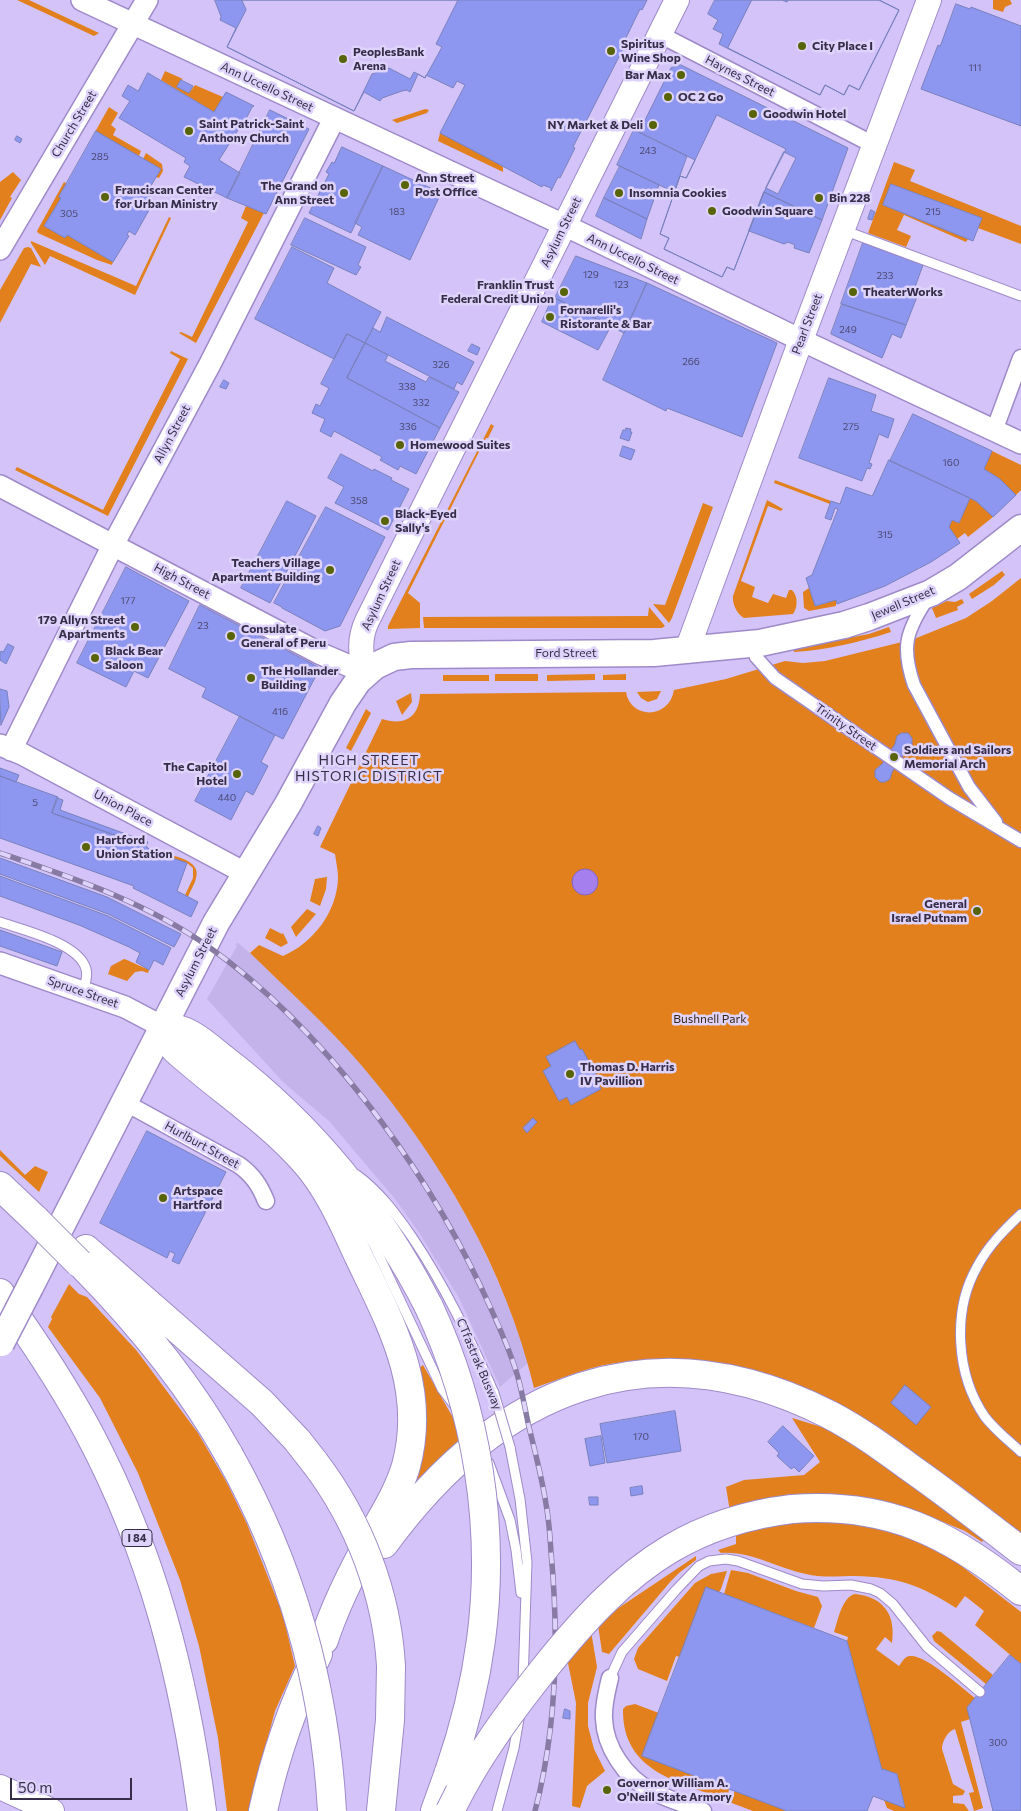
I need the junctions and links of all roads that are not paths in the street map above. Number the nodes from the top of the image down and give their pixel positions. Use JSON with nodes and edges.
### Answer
{"nodes":[{"id":1,"x":82,"y":0,"type":"edge"},
{"id":2,"x":147,"y":0,"type":"edge"},
{"id":3,"x":677,"y":0,"type":"edge"},
{"id":4,"x":929,"y":0,"type":"edge"},
{"id":5,"x":133,"y":24,"type":"junction"},
{"id":6,"x":659,"y":34,"type":"junction"},
{"id":7,"x":334,"y":119,"type":"junction"},
{"id":8,"x":874,"y":145,"type":"junction"},
{"id":9,"x":564,"y":225,"type":"junction"},
{"id":10,"x":842,"y":230,"type":"junction"},
{"id":11,"x":0,"y":249,"type":"edge"},
{"id":12,"x":1021,"y":296,"type":"edge"},
{"id":13,"x":801,"y":340,"type":"junction"},
{"id":14,"x":1021,"y":358,"type":"edge"},
{"id":15,"x":994,"y":431,"type":"junction"},
{"id":16,"x":1021,"y":443,"type":"edge"},
{"id":17,"x":0,"y":486,"type":"edge"},
{"id":18,"x":1021,"y":528,"type":"edge"},
{"id":19,"x":113,"y":545,"type":"junction"},
{"id":20,"x":932,"y":592,"type":"junction"},
{"id":21,"x":760,"y":643,"type":"junction"},
{"id":22,"x":687,"y":650,"type":"junction"},
{"id":23,"x":366,"y":673,"type":"junction"},
{"id":24,"x":5,"y":748,"type":"edge"},
{"id":25,"x":1003,"y":829,"type":"junction"},
{"id":26,"x":1021,"y":841,"type":"edge"},
{"id":27,"x":245,"y":873,"type":"junction"},
{"id":28,"x":0,"y":922,"type":"edge"},
{"id":29,"x":0,"y":963,"type":"edge"},
{"id":30,"x":82,"y":992,"type":"junction"},
{"id":31,"x":163,"y":1027,"type":"junction"},
{"id":32,"x":124,"y":1102,"type":"junction"},
{"id":33,"x":327,"y":1155,"type":"junction"},
{"id":34,"x":321,"y":1184,"type":"junction"},
{"id":35,"x":0,"y":1186,"type":"edge"},
{"id":36,"x":266,"y":1201,"type":"dead end"},
{"id":37,"x":1021,"y":1214,"type":"edge"},
{"id":38,"x":83,"y":1256,"type":"junction"},
{"id":39,"x":0,"y":1293,"type":"edge"},
{"id":40,"x":0,"y":1344,"type":"edge"},
{"id":41,"x":1021,"y":1452,"type":"edge"},
{"id":42,"x":1021,"y":1551,"type":"edge"},
{"id":43,"x":1021,"y":1591,"type":"edge"},
{"id":44,"x":524,"y":1621,"type":"junction"},
{"id":45,"x":324,"y":1640,"type":"junction"},
{"id":46,"x":610,"y":1678,"type":"joint"},
{"id":47,"x":980,"y":1692,"type":"dead end"},
{"id":48,"x":0,"y":1787,"type":"edge"},
{"id":49,"x":52,"y":1811,"type":"edge"},
{"id":50,"x":202,"y":1811,"type":"edge"},
{"id":51,"x":263,"y":1811,"type":"edge"},
{"id":52,"x":332,"y":1811,"type":"edge"},
{"id":53,"x":381,"y":1811,"type":"edge"},
{"id":54,"x":435,"y":1811,"type":"edge"},
{"id":55,"x":450,"y":1811,"type":"edge"},
{"id":56,"x":497,"y":1811,"type":"edge"},
{"id":57,"x":703,"y":1811,"type":"edge"}],
"edges":[{"from":1,"to":5,"type":"street","name":"Ann Uccello Street"},
{"from":2,"to":5,"type":"street","name":"Church Street"},
{"from":3,"to":6,"type":"main road","name":"Asylum Street"},
{"from":4,"to":8,"type":"main road","name":"Pearl Street"},
{"from":5,"to":7,"type":"street","name":"Ann Uccello Street"},
{"from":5,"to":11,"type":"street","name":"Church Street"},
{"from":6,"to":8,"type":"street","name":"Haynes Street"},
{"from":6,"to":9,"type":"main road","name":"Asylum Street"},
{"from":7,"to":9,"type":"street","name":"Ann Uccello Street"},
{"from":7,"to":19,"type":"street","name":"Allyn Street"},
{"from":8,"to":10,"type":"main road","name":"Pearl Street"},
{"from":9,"to":13,"type":"street","name":"Ann Uccello Street"},
{"from":9,"to":23,"type":"main road","name":"Asylum Street"},
{"from":10,"to":12,"type":"lane"},
{"from":10,"to":13,"type":"main road","name":"Pearl Street"},
{"from":13,"to":15,"type":"street","name":"Ann Uccello Street"},
{"from":13,"to":22,"type":"main road","name":"Pearl Street"},
{"from":14,"to":15,"type":"street"},
{"from":15,"to":16,"type":"street","name":"Ann Uccello Street"},
{"from":17,"to":19,"type":"street","name":"High Street"},
{"from":18,"to":20,"type":"main road","name":"Jewell Street"},
{"from":19,"to":23,"type":"street","name":"High Street"},
{"from":19,"to":24,"type":"street","name":"Allyn Street"},
{"from":20,"to":21,"type":"main road","name":"Jewell Street"},
{"from":20,"to":25,"type":"street","name":"Trinity Street"},
{"from":21,"to":22,"type":"main road","name":"Ford Street"},
{"from":21,"to":25,"type":"street","name":"Trinity Street"},
{"from":22,"to":23,"type":"main road","name":"Ford Street"},
{"from":23,"to":27,"type":"main road","name":"Asylum Street"},
{"from":24,"to":27,"type":"street","name":"Union Place"},
{"from":25,"to":26,"type":"street","name":"Trinity Street"},
{"from":27,"to":31,"type":"main road","name":"Asylum Street"},
{"from":28,"to":30,"type":"lane"},
{"from":29,"to":30,"type":"street","name":"Spruce Street"},
{"from":30,"to":31,"type":"street","name":"Spruce Street"},
{"from":31,"to":32,"type":"main road","name":"Asylum Street"},
{"from":31,"to":33,"type":"highway"},
{"from":31,"to":34,"type":"highway"},
{"from":32,"to":36,"type":"street","name":"Hurlburt Street"},
{"from":32,"to":40,"type":"main road","name":"Asylum Street","bridge":true},
{"from":33,"to":44,"type":"lane","name":"CTfastrak Busway","bridge":true},
{"from":33,"to":54,"type":"highway","bridge":true},
{"from":34,"to":44,"type":"lane","name":"CTfastrak Busway","bridge":true},
{"from":34,"to":45,"type":"highway"},
{"from":35,"to":38,"type":"highway","bridge":true},
{"from":37,"to":41,"type":"lane"},
{"from":38,"to":52,"type":"highway","bridge":true},
{"from":38,"to":53,"type":"highway","bridge":true},
{"from":39,"to":50,"type":"highway","number":"I 84"},
{"from":42,"to":45,"type":"highway"},
{"from":43,"to":55,"type":"highway","bridge":true},
{"from":44,"to":56,"type":"lane","name":"CTfastrak Busway"},
{"from":45,"to":51,"type":"highway"},
{"from":46,"to":47,"type":"lane"},
{"from":46,"to":57,"type":"street"},
{"from":48,"to":49,"type":"main road"}]}
